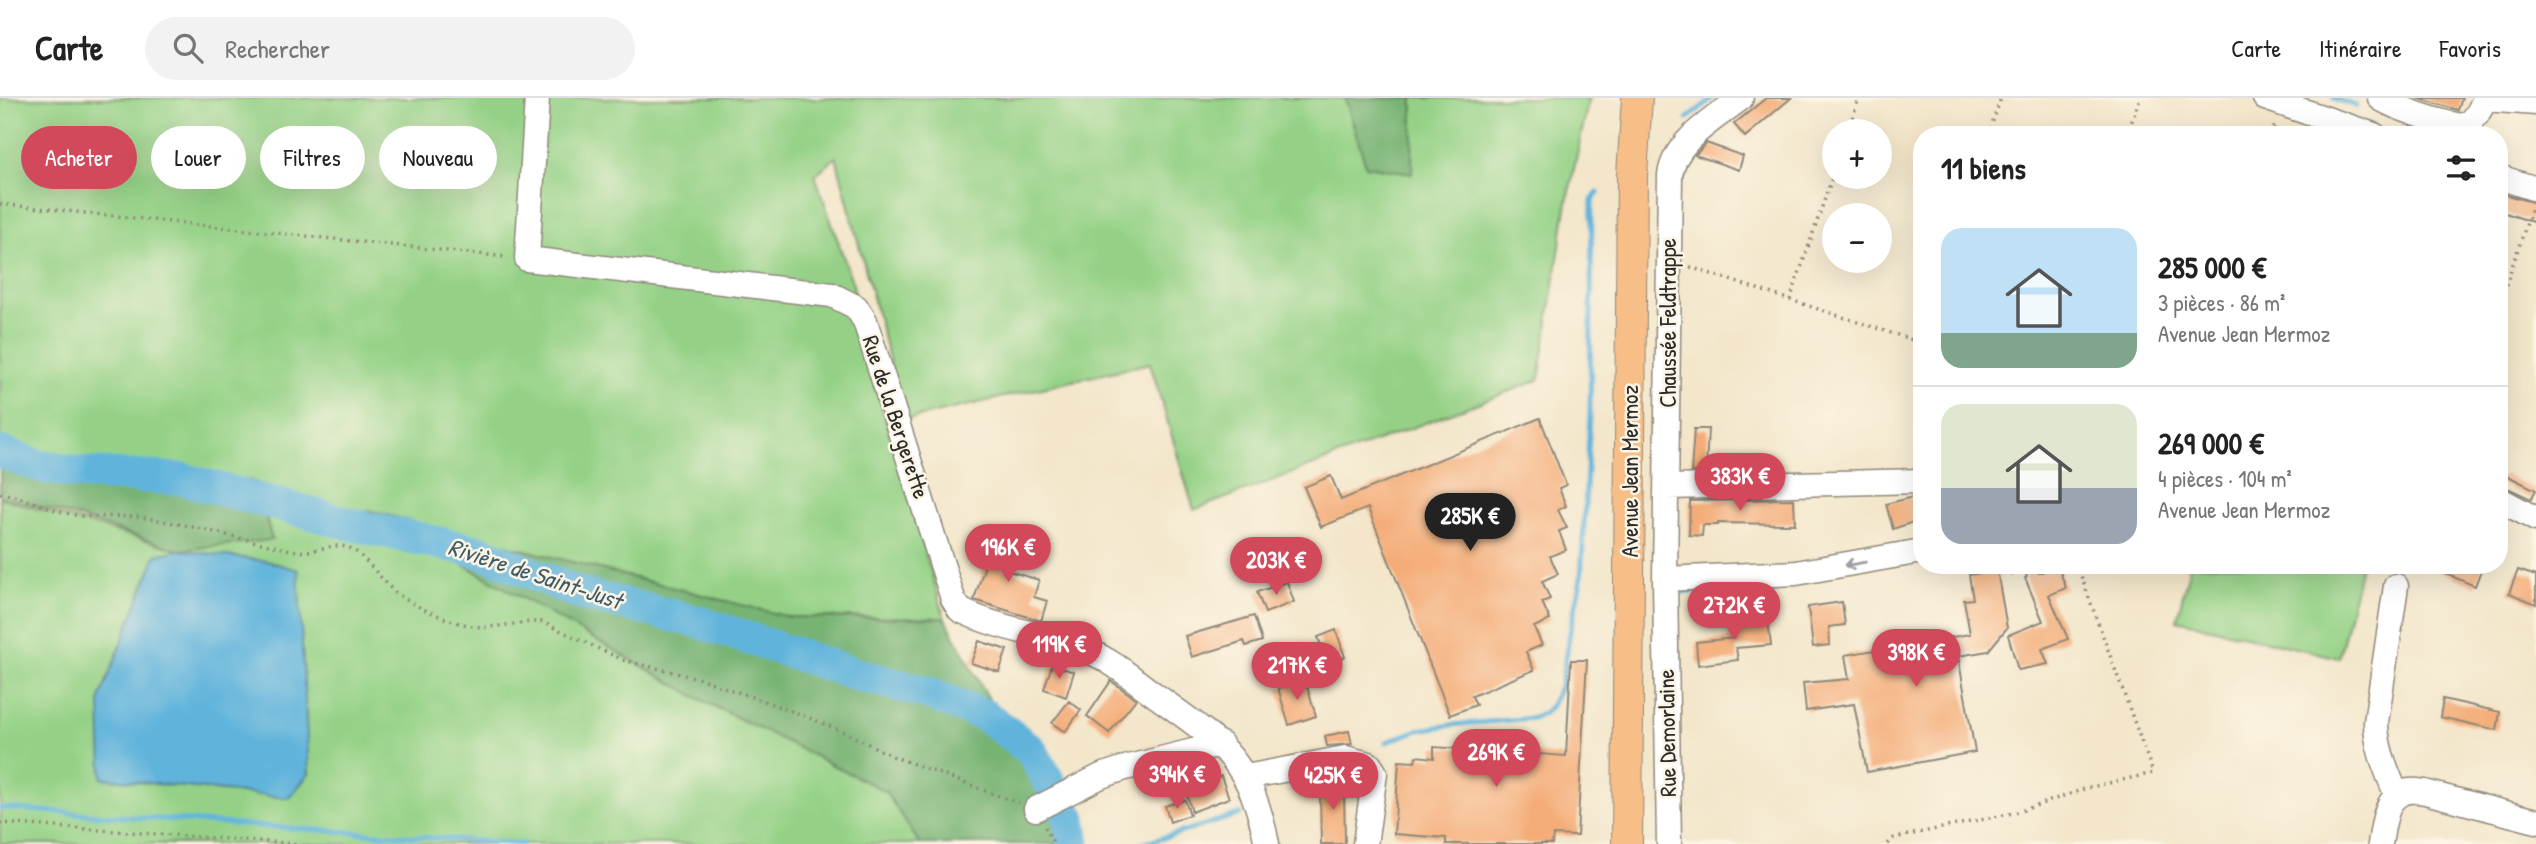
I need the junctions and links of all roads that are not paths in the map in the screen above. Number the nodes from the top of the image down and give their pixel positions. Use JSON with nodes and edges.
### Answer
{"nodes":[{"id":1,"x":537,"y":98,"type":"edge"},
{"id":2,"x":1637,"y":98,"type":"edge"},
{"id":3,"x":1741,"y":98,"type":"edge"},
{"id":4,"x":2265,"y":98,"type":"edge"},
{"id":5,"x":2380,"y":98,"type":"edge"},
{"id":6,"x":2485,"y":99,"type":"edge"},
{"id":7,"x":2536,"y":103,"type":"edge"},
{"id":8,"x":2347,"y":126,"type":"edge"},
{"id":9,"x":2508,"y":180,"type":"edge"},
{"id":10,"x":2536,"y":189,"type":"edge"},
{"id":11,"x":1913,"y":481,"type":"edge"},
{"id":12,"x":1667,"y":486,"type":"junction"},
{"id":13,"x":2508,"y":504,"type":"edge"},
{"id":14,"x":2536,"y":519,"type":"edge"},
{"id":15,"x":1913,"y":553,"type":"edge"},
{"id":16,"x":1665,"y":579,"type":"junction"},
{"id":17,"x":2396,"y":586,"type":"dead end"},
{"id":18,"x":1221,"y":744,"type":"junction"},
{"id":19,"x":1246,"y":777,"type":"junction"},
{"id":20,"x":2397,"y":796,"type":"junction"},
{"id":21,"x":1050,"y":801,"type":"road end"},
{"id":22,"x":2536,"y":821,"type":"edge"},
{"id":23,"x":1267,"y":844,"type":"edge"},
{"id":24,"x":1365,"y":844,"type":"edge"},
{"id":25,"x":1627,"y":844,"type":"edge"},
{"id":26,"x":1669,"y":844,"type":"edge"},
{"id":27,"x":2380,"y":844,"type":"edge"}],
"edges":[{"from":1,"to":18,"type":"street","name":"Rue de la Bergerette"},
{"from":2,"to":25,"type":"main road","name":"Avenue Jean Mermoz"},
{"from":3,"to":12,"type":"street","name":"Chaussée Feldtrappe"},
{"from":4,"to":8,"type":"street"},
{"from":5,"to":6,"type":"street"},
{"from":6,"to":7,"type":"street"},
{"from":9,"to":10,"type":"street"},
{"from":11,"to":12,"type":"street"},
{"from":12,"to":16,"type":"street","name":"Chaussée Feldtrappe"},
{"from":13,"to":14,"type":"street"},
{"from":15,"to":16,"type":"street","one_way":true},
{"from":16,"to":26,"type":"street","name":"Rue Demorlaine"},
{"from":17,"to":20,"type":"street"},
{"from":18,"to":19,"type":"street","name":"Rue de la Bergerette"},
{"from":18,"to":21,"type":"street"},
{"from":19,"to":23,"type":"street","name":"Rue de la Bergerette"},
{"from":19,"to":24,"type":"street"},
{"from":20,"to":22,"type":"street"},
{"from":20,"to":27,"type":"street"}]}
